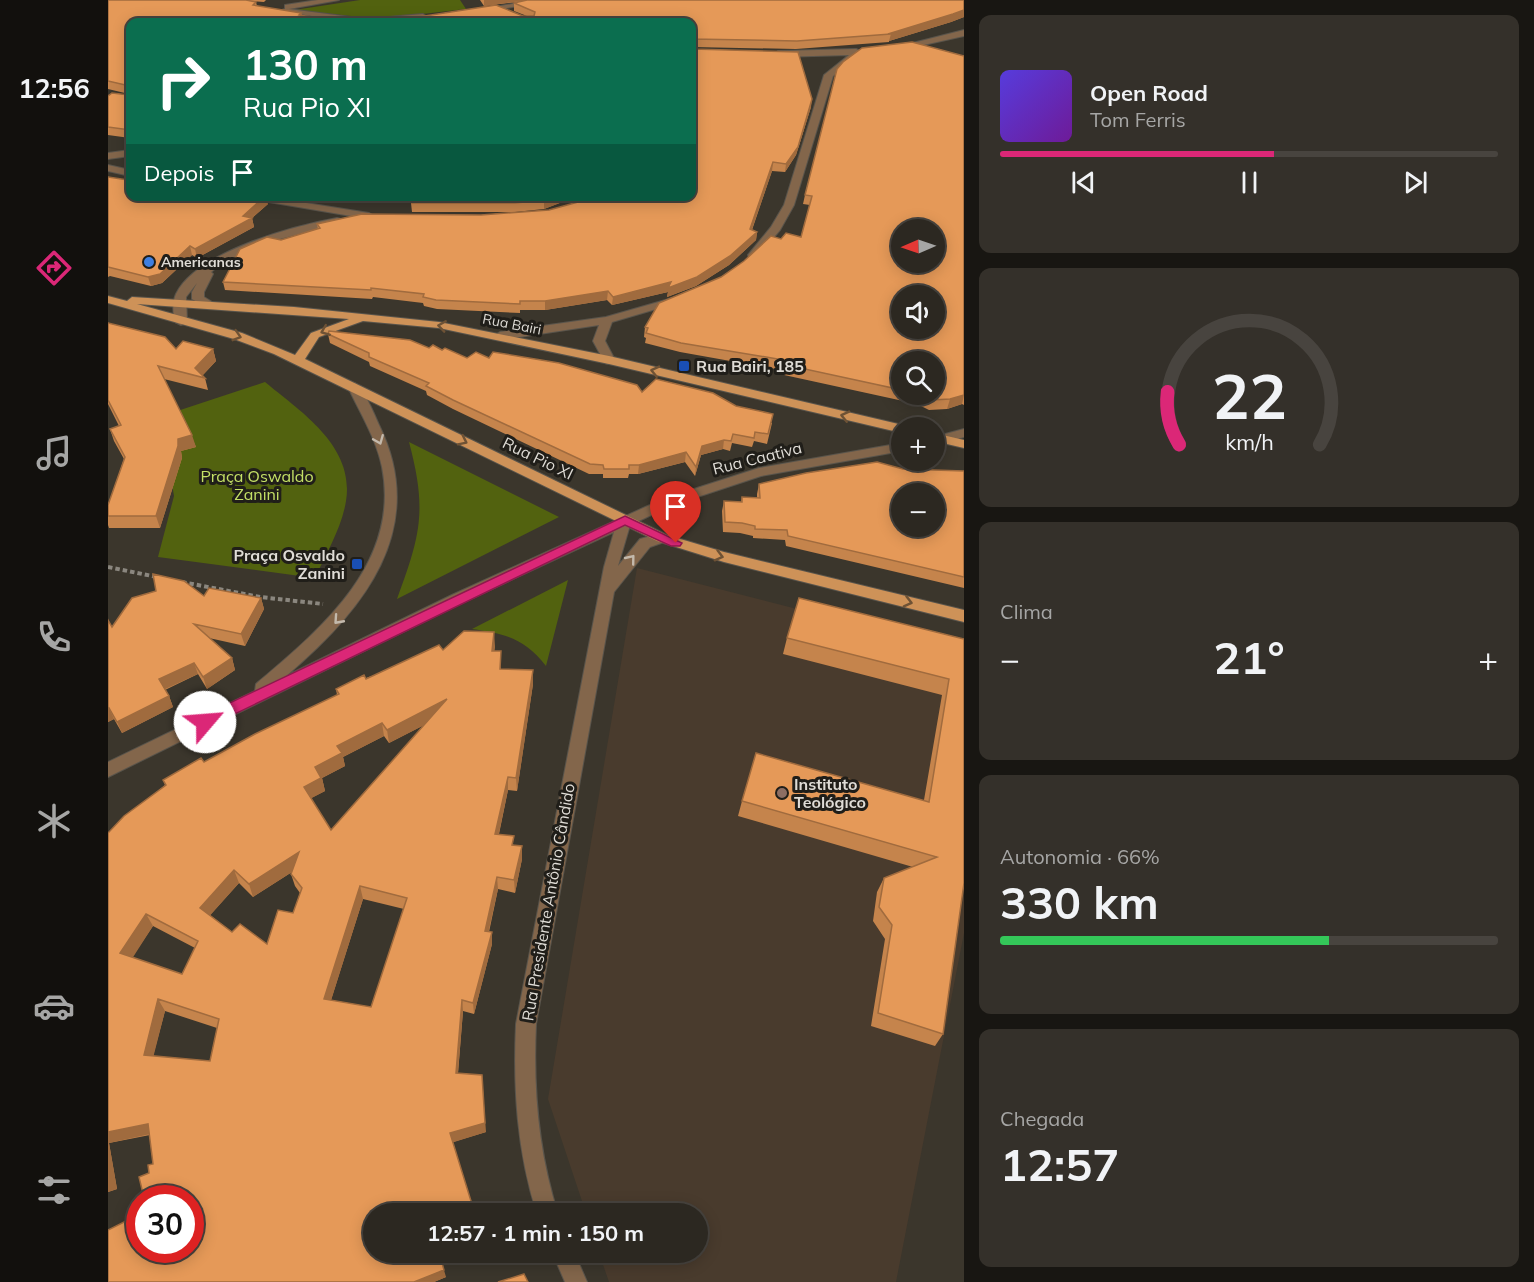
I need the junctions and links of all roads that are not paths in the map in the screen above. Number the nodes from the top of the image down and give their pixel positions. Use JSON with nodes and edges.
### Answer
{"nodes":[{"id":1,"x":335,"y":0,"type":"edge"},
{"id":2,"x":551,"y":0,"type":"edge"},
{"id":3,"x":495,"y":8,"type":"junction"},
{"id":4,"x":472,"y":12,"type":"edge"},
{"id":5,"x":512,"y":15,"type":"edge"},
{"id":6,"x":429,"y":16,"type":"edge"},
{"id":7,"x":330,"y":18,"type":"edge"},
{"id":8,"x":397,"y":18,"type":"edge"},
{"id":9,"x":964,"y":33,"type":"edge"},
{"id":10,"x":905,"y":46,"type":"junction"},
{"id":11,"x":895,"y":48,"type":"edge"},
{"id":12,"x":933,"y":51,"type":"edge"},
{"id":13,"x":767,"y":54,"type":"edge"},
{"id":14,"x":801,"y":54,"type":"junction"},
{"id":15,"x":821,"y":68,"type":"junction"},
{"id":16,"x":126,"y":154,"type":"edge"},
{"id":17,"x":108,"y":156,"type":"edge"},
{"id":18,"x":108,"y":168,"type":"edge"},
{"id":19,"x":126,"y":172,"type":"edge"},
{"id":20,"x":273,"y":201,"type":"edge"},
{"id":21,"x":744,"y":262,"type":"edge"},
{"id":22,"x":209,"y":268,"type":"junction"},
{"id":23,"x":684,"y":297,"type":"edge"},
{"id":24,"x":108,"y":299,"type":"edge"},
{"id":25,"x":179,"y":303,"type":"junction"},
{"id":26,"x":208,"y":304,"type":"junction"},
{"id":27,"x":364,"y":318,"type":"junction"},
{"id":28,"x":607,"y":320,"type":"junction"},
{"id":29,"x":181,"y":322,"type":"junction"},
{"id":30,"x":500,"y":336,"type":"junction"},
{"id":31,"x":298,"y":360,"type":"junction"},
{"id":32,"x":609,"y":360,"type":"junction"},
{"id":33,"x":354,"y":387,"type":"junction"},
{"id":34,"x":891,"y":426,"type":"edge"},
{"id":35,"x":964,"y":433,"type":"edge"},
{"id":36,"x":945,"y":438,"type":"edge"},
{"id":37,"x":945,"y":441,"type":"edge"},
{"id":38,"x":964,"y":444,"type":"edge"},
{"id":39,"x":891,"y":449,"type":"edge"},
{"id":40,"x":625,"y":520,"type":"junction"},
{"id":41,"x":662,"y":538,"type":"junction"},
{"id":42,"x":608,"y":590,"type":"junction"},
{"id":43,"x":964,"y":616,"type":"edge"},
{"id":44,"x":243,"y":702,"type":"junction"},
{"id":45,"x":108,"y":770,"type":"edge"},
{"id":46,"x":544,"y":1203,"type":"edge"},
{"id":47,"x":568,"y":1263,"type":"edge"},
{"id":48,"x":576,"y":1282,"type":"edge"}],
"edges":[{"from":1,"to":7,"type":"street"},
{"from":2,"to":3,"type":"street"},
{"from":3,"to":4,"type":"street"},
{"from":3,"to":5,"type":"street"},
{"from":6,"to":8,"type":"street"},
{"from":9,"to":10,"type":"street"},
{"from":10,"to":11,"type":"street"},
{"from":10,"to":12,"type":"street"},
{"from":13,"to":14,"type":"street"},
{"from":14,"to":15,"type":"street"},
{"from":14,"to":15,"type":"street"},
{"from":15,"to":21,"type":"street"},
{"from":16,"to":17,"type":"street"},
{"from":18,"to":19,"type":"street"},
{"from":20,"to":22,"type":"street"},
{"from":22,"to":25,"type":"street"},
{"from":22,"to":26,"type":"street"},
{"from":23,"to":28,"type":"street"},
{"from":24,"to":25,"type":"main road","name":"Rua Bairi"},
{"from":24,"to":29,"type":"main road","name":"Rua Pio XI"},
{"from":25,"to":26,"type":"main road","name":"Rua Bairi"},
{"from":25,"to":29,"type":"street"},
{"from":26,"to":27,"type":"main road","name":"Rua Bairi"},
{"from":30,"to":27,"type":"main road","name":"Rua Bairi","one_way":true},
{"from":27,"to":31,"type":"main road","one_way":true},
{"from":28,"to":30,"type":"street"},
{"from":28,"to":32,"type":"street"},
{"from":29,"to":31,"type":"main road","name":"Rua Pio XI","one_way":true},
{"from":30,"to":32,"type":"main road","name":"Rua Bairi"},
{"from":31,"to":33,"type":"main road","name":"Rua Pio XI"},
{"from":34,"to":32,"type":"main road","name":"Rua Bairi","one_way":true},
{"from":33,"to":40,"type":"main road","name":"Rua Pio XI","one_way":true},
{"from":33,"to":44,"type":"street","one_way":true},
{"from":35,"to":36,"type":"street"},
{"from":37,"to":38,"type":"main road"},
{"from":39,"to":40,"type":"street","name":"Rua Caativa"},
{"from":40,"to":41,"type":"main road","name":"Rua Pio XI"},
{"from":40,"to":42,"type":"street","name":"Rua Presidente Antônio Cândido"},
{"from":40,"to":44,"type":"street","name":"Rua Caativa"},
{"from":42,"to":41,"type":"street","name":"Rua Presidente Antônio Cândido","one_way":true},
{"from":41,"to":43,"type":"main road","name":"Rua Pio XI","one_way":true},
{"from":42,"to":46,"type":"street","name":"Rua Presidente Antônio Cândido"},
{"from":44,"to":45,"type":"street"},
{"from":47,"to":48,"type":"street"}]}
